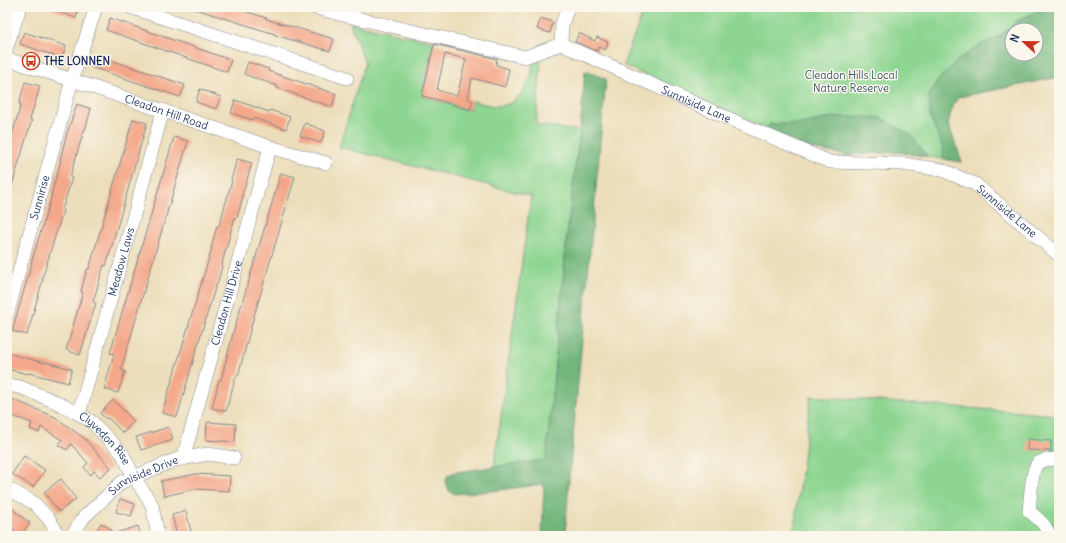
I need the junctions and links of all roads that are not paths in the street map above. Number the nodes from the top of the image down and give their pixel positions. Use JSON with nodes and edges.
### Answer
{"nodes":[{"id":1,"x":20,"y":7,"type":"edge"},
{"id":2,"x":96,"y":7,"type":"edge"},
{"id":3,"x":130,"y":7,"type":"edge"},
{"id":4,"x":313,"y":7,"type":"edge"},
{"id":5,"x":568,"y":7,"type":"edge"},
{"id":6,"x":11,"y":17,"type":"edge"},
{"id":7,"x":561,"y":44,"type":"junction"},
{"id":8,"x":7,"y":46,"type":"edge"},
{"id":9,"x":7,"y":59,"type":"edge"},
{"id":10,"x":347,"y":78,"type":"dead end"},
{"id":11,"x":72,"y":80,"type":"junction"},
{"id":12,"x":163,"y":110,"type":"junction"},
{"id":13,"x":270,"y":147,"type":"junction"},
{"id":14,"x":326,"y":163,"type":"dead end"},
{"id":15,"x":1059,"y":255,"type":"edge"},
{"id":16,"x":7,"y":315,"type":"edge"},
{"id":17,"x":7,"y":385,"type":"edge"},
{"id":18,"x":79,"y":414,"type":"junction"},
{"id":19,"x":234,"y":458,"type":"dead end"},
{"id":20,"x":183,"y":459,"type":"junction"},
{"id":21,"x":1059,"y":459,"type":"edge"},
{"id":22,"x":134,"y":477,"type":"junction"},
{"id":23,"x":7,"y":488,"type":"edge"},
{"id":24,"x":59,"y":536,"type":"edge"},
{"id":25,"x":72,"y":536,"type":"edge"},
{"id":26,"x":158,"y":536,"type":"edge"},
{"id":27,"x":1049,"y":536,"type":"edge"}],
"edges":[{"from":1,"to":6,"type":"street"},
{"from":2,"to":11,"type":"street","name":"Sunnirise"},
{"from":3,"to":10,"type":"street"},
{"from":4,"to":7,"type":"street"},
{"from":5,"to":7,"type":"street"},
{"from":6,"to":8,"type":"street"},
{"from":7,"to":15,"type":"street","name":"Sunniside Lane"},
{"from":9,"to":11,"type":"street","name":"Cleadon Hill Road"},
{"from":11,"to":12,"type":"street","name":"Cleadon Hill Road"},
{"from":11,"to":16,"type":"street","name":"Sunnirise"},
{"from":12,"to":13,"type":"street","name":"Cleadon Hill Road"},
{"from":12,"to":18,"type":"street","name":"Meadow Laws"},
{"from":13,"to":14,"type":"street","name":"Cleadon Hill Road"},
{"from":13,"to":20,"type":"street","name":"Cleadon Hill Drive"},
{"from":17,"to":18,"type":"street","name":"Clyvedon Rise"},
{"from":18,"to":22,"type":"street","name":"Clyvedon Rise"},
{"from":19,"to":20,"type":"street","name":"Sunniside Drive"},
{"from":20,"to":22,"type":"street","name":"Sunniside Drive"},
{"from":21,"to":27,"type":"street"},
{"from":22,"to":25,"type":"street","name":"Sunniside Drive"},
{"from":22,"to":26,"type":"street","name":"Clyvedon Rise"},
{"from":23,"to":24,"type":"street"}]}
